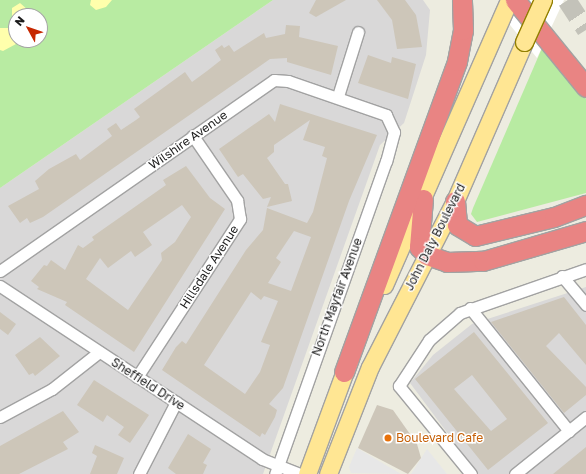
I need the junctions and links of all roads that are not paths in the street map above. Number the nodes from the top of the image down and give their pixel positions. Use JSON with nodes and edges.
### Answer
{"nodes":[{"id":1,"x":462,"y":0,"type":"edge"},
{"id":2,"x":509,"y":0,"type":"edge"},
{"id":3,"x":515,"y":0,"type":"edge"},
{"id":4,"x":543,"y":0,"type":"edge"},
{"id":5,"x":358,"y":32,"type":"dead end"},
{"id":6,"x":546,"y":38,"type":"junction"},
{"id":7,"x":586,"y":87,"type":"edge"},
{"id":8,"x":586,"y":93,"type":"edge"},
{"id":9,"x":338,"y":96,"type":"junction"},
{"id":10,"x":390,"y":119,"type":"joint"},
{"id":11,"x":193,"y":136,"type":"junction"},
{"id":12,"x":423,"y":199,"type":"junction"},
{"id":13,"x":455,"y":201,"type":"junction"},
{"id":14,"x":586,"y":205,"type":"edge"},
{"id":15,"x":586,"y":231,"type":"edge"},
{"id":16,"x":427,"y":255,"type":"junction"},
{"id":17,"x":586,"y":269,"type":"edge"},
{"id":18,"x":0,"y":271,"type":"edge"},
{"id":19,"x":562,"y":276,"type":"junction"},
{"id":20,"x":0,"y":286,"type":"edge"},
{"id":21,"x":586,"y":305,"type":"edge"},
{"id":22,"x":470,"y":308,"type":"junction"},
{"id":23,"x":99,"y":352,"type":"junction"},
{"id":24,"x":344,"y":372,"type":"junction"},
{"id":25,"x":137,"y":377,"type":"junction"},
{"id":26,"x":176,"y":402,"type":"junction"},
{"id":27,"x":0,"y":417,"type":"edge"},
{"id":28,"x":586,"y":417,"type":"edge"},
{"id":29,"x":569,"y":430,"type":"junction"},
{"id":30,"x":276,"y":470,"type":"edge"},
{"id":31,"x":139,"y":474,"type":"edge"},
{"id":32,"x":300,"y":474,"type":"edge"},
{"id":33,"x":307,"y":474,"type":"edge"},
{"id":34,"x":328,"y":474,"type":"edge"},
{"id":35,"x":471,"y":474,"type":"edge"},
{"id":36,"x":515,"y":474,"type":"edge"}],
"edges":[{"from":1,"to":24,"type":"highway"},
{"from":2,"to":12,"type":"main road","name":"John Daly Boulevard"},
{"from":3,"to":6,"type":"highway"},
{"from":4,"to":13,"type":"main road","name":"John Daly Boulevard","bridge":true},
{"from":5,"to":9,"type":"street"},
{"from":6,"to":7,"type":"highway"},
{"from":6,"to":8,"type":"highway"},
{"from":9,"to":10,"type":"street","name":"Wilshire Avenue"},
{"from":9,"to":11,"type":"street","name":"Wilshire Avenue"},
{"from":10,"to":30,"type":"street","name":"North Mayfair Avenue"},
{"from":11,"to":18,"type":"street","name":"Wilshire Avenue"},
{"from":11,"to":25,"type":"street","name":"Hillsdale Avenue"},
{"from":12,"to":16,"type":"highway"},
{"from":12,"to":24,"type":"main road","name":"John Daly Boulevard"},
{"from":13,"to":14,"type":"highway"},
{"from":13,"to":16,"type":"main road","name":"John Daly Boulevard"},
{"from":15,"to":16,"type":"highway"},
{"from":16,"to":34,"type":"main road","name":"John Daly Boulevard"},
{"from":17,"to":19,"type":"street"},
{"from":19,"to":21,"type":"street"},
{"from":19,"to":22,"type":"street"},
{"from":20,"to":23,"type":"street","name":"Sheffield Drive"},
{"from":22,"to":29,"type":"street"},
{"from":22,"to":35,"type":"street"},
{"from":23,"to":25,"type":"street","name":"Sheffield Drive"},
{"from":23,"to":27,"type":"street"},
{"from":24,"to":33,"type":"main road","name":"John Daly Boulevard"},
{"from":25,"to":26,"type":"street","name":"Sheffield Drive"},
{"from":26,"to":30,"type":"street","name":"Sheffield Drive"},
{"from":26,"to":31,"type":"street"},
{"from":28,"to":29,"type":"street"},
{"from":29,"to":36,"type":"street"},
{"from":30,"to":32,"type":"street","name":"Sheffield Drive"}]}
